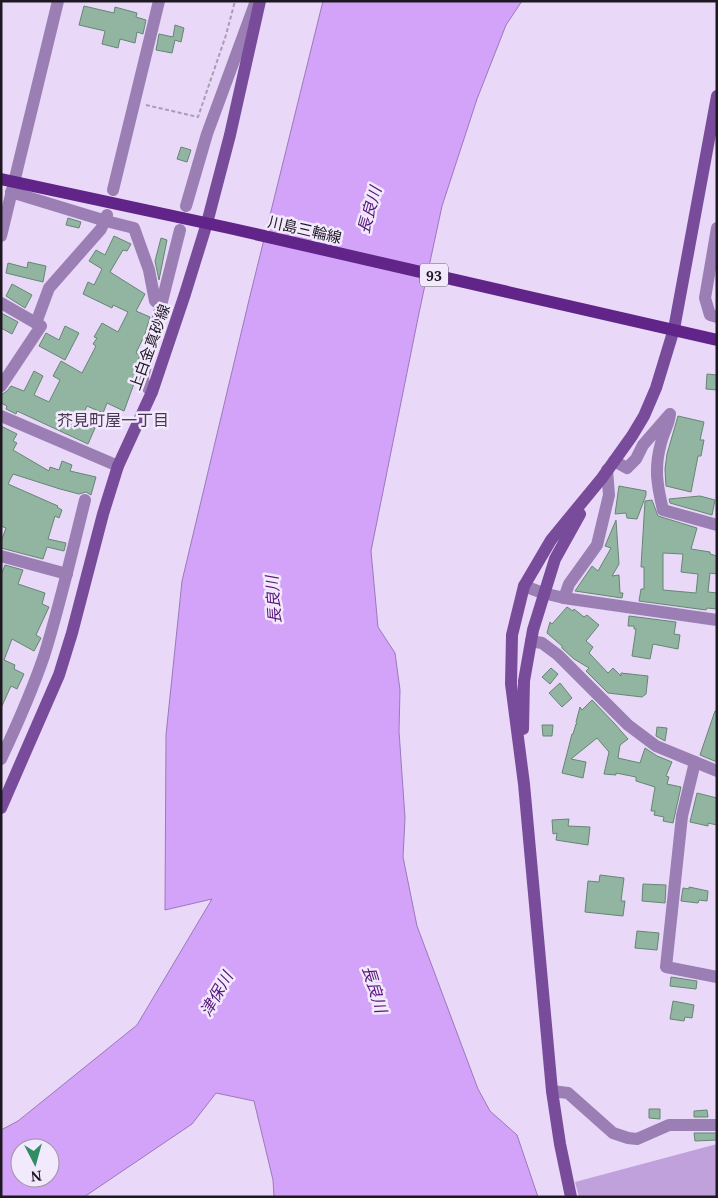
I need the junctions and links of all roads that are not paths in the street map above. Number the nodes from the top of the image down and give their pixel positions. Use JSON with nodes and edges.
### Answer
{"nodes":[{"id":1,"x":58,"y":1,"type":"edge"},
{"id":2,"x":159,"y":1,"type":"edge"},
{"id":3,"x":256,"y":1,"type":"edge"},
{"id":4,"x":260,"y":1,"type":"edge"},
{"id":5,"x":717,"y":96,"type":"edge"},
{"id":6,"x":9,"y":184,"type":"edge"},
{"id":7,"x":113,"y":190,"type":"dead end"},
{"id":8,"x":186,"y":206,"type":"dead end"},
{"id":9,"x":107,"y":218,"type":"junction"},
{"id":10,"x":207,"y":223,"type":"junction"},
{"id":11,"x":717,"y":228,"type":"edge"},
{"id":12,"x":180,"y":230,"type":"dead end"},
{"id":13,"x":1,"y":236,"type":"edge"},
{"id":14,"x":1,"y":302,"type":"edge"},
{"id":15,"x":162,"y":305,"type":"junction"},
{"id":16,"x":717,"y":317,"type":"edge"},
{"id":17,"x":36,"y":323,"type":"junction"},
{"id":18,"x":674,"y":329,"type":"junction"},
{"id":19,"x":717,"y":340,"type":"edge"},
{"id":20,"x":1,"y":386,"type":"edge"},
{"id":21,"x":152,"y":392,"type":"junction"},
{"id":22,"x":1,"y":416,"type":"edge"},
{"id":23,"x":118,"y":466,"type":"junction"},
{"id":24,"x":608,"y":470,"type":"junction"},
{"id":25,"x":85,"y":500,"type":"dead end"},
{"id":26,"x":717,"y":524,"type":"edge"},
{"id":27,"x":1,"y":556,"type":"edge"},
{"id":28,"x":67,"y":574,"type":"junction"},
{"id":29,"x":524,"y":586,"type":"junction"},
{"id":30,"x":543,"y":593,"type":"junction"},
{"id":31,"x":564,"y":598,"type":"junction"},
{"id":32,"x":717,"y":620,"type":"edge"},
{"id":33,"x":531,"y":641,"type":"junction"},
{"id":34,"x":1,"y":758,"type":"edge"},
{"id":35,"x":695,"y":762,"type":"junction"},
{"id":36,"x":717,"y":771,"type":"edge"},
{"id":37,"x":524,"y":784,"type":"junction"},
{"id":38,"x":1,"y":808,"type":"edge"},
{"id":39,"x":717,"y":977,"type":"edge"},
{"id":40,"x":552,"y":1091,"type":"junction"},
{"id":41,"x":717,"y":1125,"type":"edge"},
{"id":42,"x":572,"y":1197,"type":"edge"}],
"edges":[{"from":1,"to":6,"type":"street"},
{"from":2,"to":7,"type":"street"},
{"from":3,"to":8,"type":"street"},
{"from":4,"to":10,"type":"street","name":"上白金真砂線"},
{"from":5,"to":18,"type":"street"},
{"from":6,"to":9,"type":"street"},
{"from":6,"to":10,"type":"main road","name":"川島三輪線","number":"93"},
{"from":6,"to":13,"type":"street"},
{"from":9,"to":15,"type":"street"},
{"from":9,"to":17,"type":"street"},
{"from":10,"to":18,"type":"main road","name":"川島三輪線","number":"93"},
{"from":10,"to":21,"type":"street","name":"上白金真砂線"},
{"from":11,"to":16,"type":"street"},
{"from":12,"to":15,"type":"street"},
{"from":14,"to":17,"type":"street"},
{"from":15,"to":21,"type":"street"},
{"from":17,"to":20,"type":"street"},
{"from":18,"to":19,"type":"main road","name":"川島三輪線","number":"93"},
{"from":18,"to":24,"type":"street"},
{"from":21,"to":23,"type":"street","name":"上白金真砂線"},
{"from":22,"to":23,"type":"street"},
{"from":23,"to":38,"type":"street","name":"上白金真砂線"},
{"from":24,"to":26,"type":"street"},
{"from":24,"to":29,"type":"street"},
{"from":24,"to":30,"type":"street"},
{"from":24,"to":31,"type":"street"},
{"from":25,"to":28,"type":"street"},
{"from":27,"to":28,"type":"street"},
{"from":28,"to":34,"type":"street"},
{"from":29,"to":30,"type":"street"},
{"from":29,"to":37,"type":"street"},
{"from":30,"to":31,"type":"street"},
{"from":30,"to":33,"type":"street"},
{"from":31,"to":32,"type":"street"},
{"from":33,"to":35,"type":"street"},
{"from":33,"to":37,"type":"street"},
{"from":35,"to":36,"type":"street"},
{"from":35,"to":39,"type":"street"},
{"from":37,"to":40,"type":"street"},
{"from":40,"to":41,"type":"street"},
{"from":40,"to":42,"type":"street"}]}
